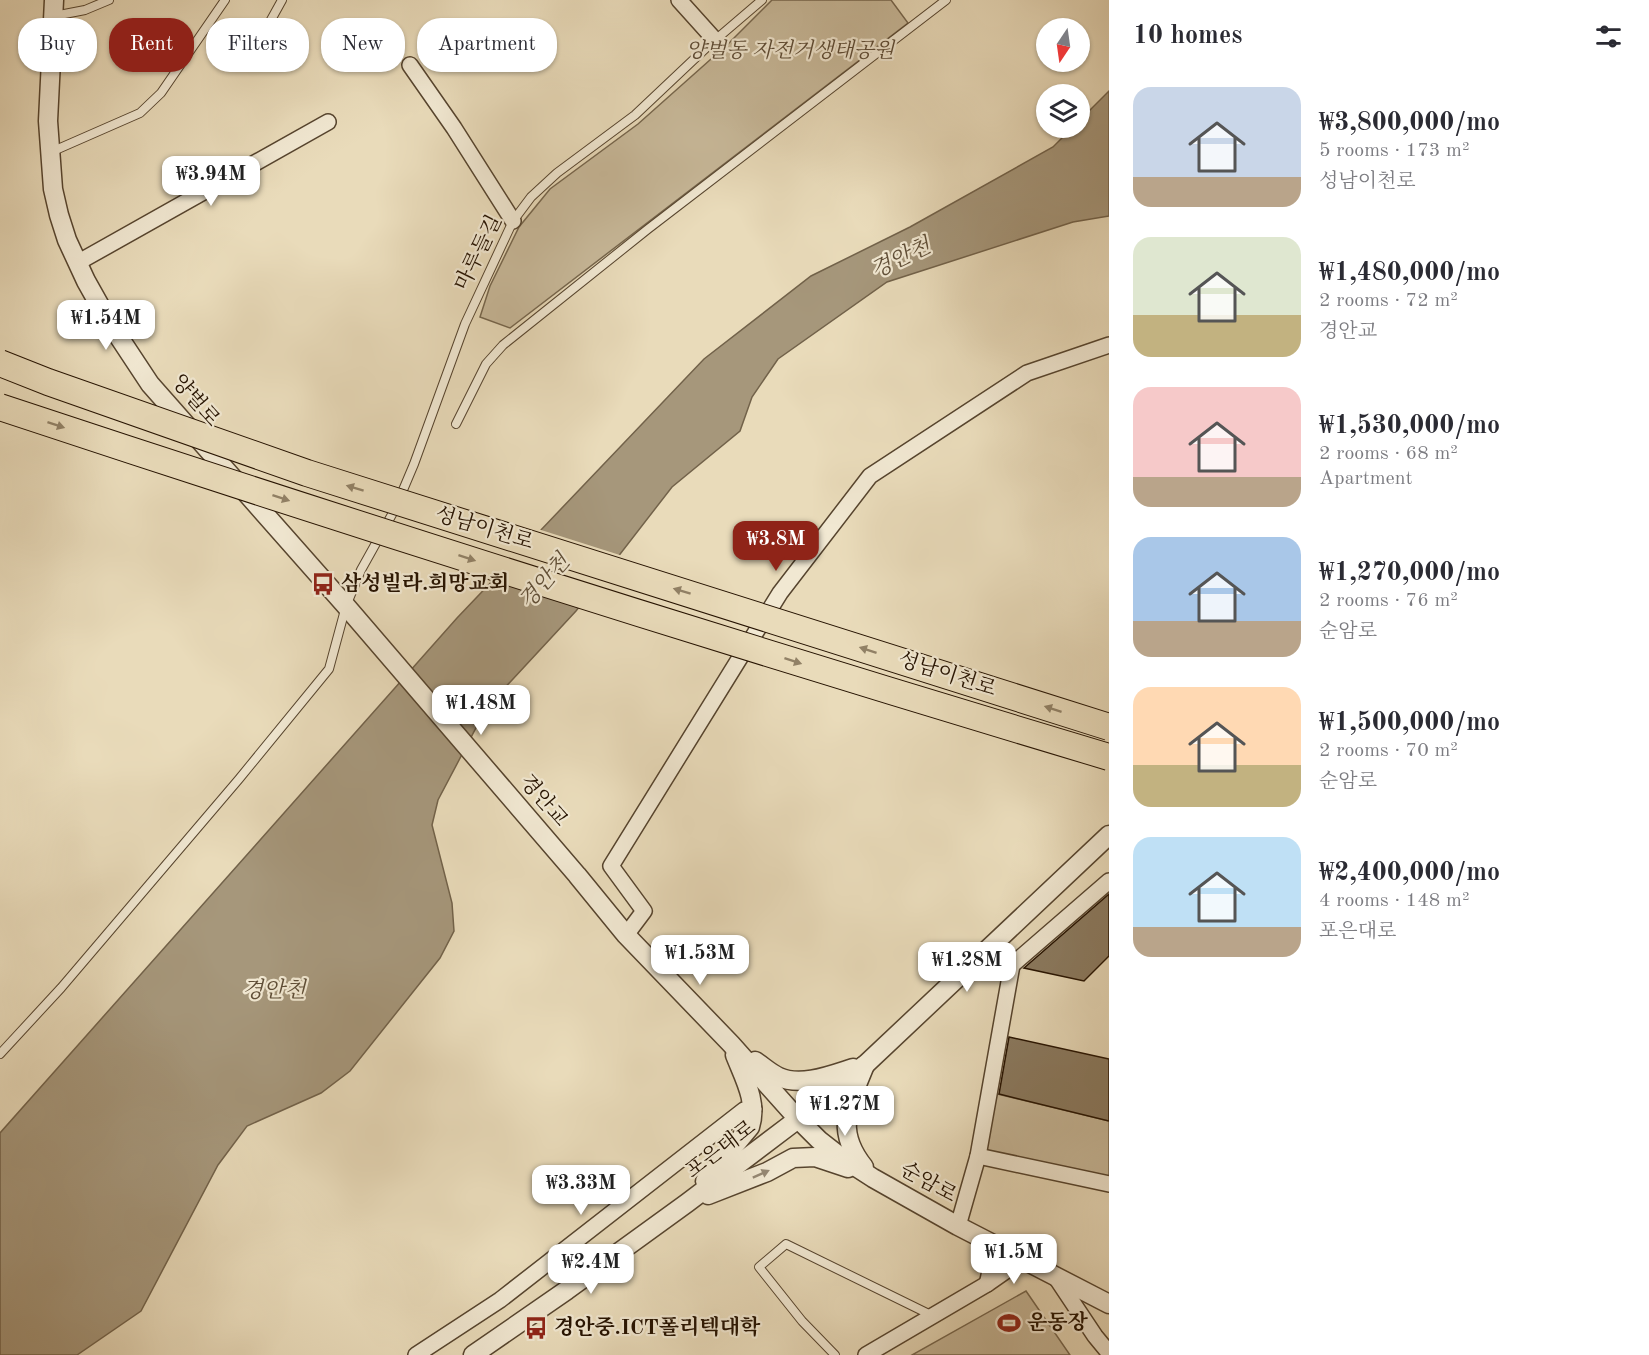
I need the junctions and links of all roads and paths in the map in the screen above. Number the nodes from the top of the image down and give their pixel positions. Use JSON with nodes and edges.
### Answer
{"nodes":[{"id":1,"x":109,"y":0,"type":"edge"},
{"id":2,"x":225,"y":0,"type":"edge"},
{"id":3,"x":282,"y":0,"type":"edge"},
{"id":4,"x":679,"y":0,"type":"edge"},
{"id":5,"x":762,"y":0,"type":"edge"},
{"id":6,"x":946,"y":0,"type":"edge"},
{"id":7,"x":53,"y":8,"type":"edge"},
{"id":8,"x":272,"y":18,"type":"edge"},
{"id":9,"x":715,"y":40,"type":"junction"},
{"id":10,"x":410,"y":65,"type":"dead end"},
{"id":11,"x":328,"y":122,"type":"dead end"},
{"id":12,"x":50,"y":153,"type":"junction"},
{"id":13,"x":513,"y":221,"type":"junction"},
{"id":14,"x":78,"y":263,"type":"junction"},
{"id":15,"x":1109,"y":345,"type":"edge"},
{"id":16,"x":0,"y":363,"type":"edge"},
{"id":17,"x":0,"y":407,"type":"edge"},
{"id":18,"x":456,"y":424,"type":"dead end"},
{"id":19,"x":351,"y":613,"type":"junction"},
{"id":20,"x":1109,"y":727,"type":"edge"},
{"id":21,"x":1109,"y":757,"type":"edge"},
{"id":22,"x":1109,"y":835,"type":"edge"},
{"id":23,"x":1109,"y":881,"type":"edge"},
{"id":24,"x":626,"y":935,"type":"junction"},
{"id":25,"x":977,"y":959,"type":"junction"},
{"id":26,"x":1012,"y":965,"type":"junction"},
{"id":27,"x":731,"y":1044,"type":"junction"},
{"id":28,"x":0,"y":1054,"type":"edge"},
{"id":29,"x":866,"y":1064,"type":"junction"},
{"id":30,"x":754,"y":1109,"type":"junction"},
{"id":31,"x":798,"y":1119,"type":"junction"},
{"id":32,"x":978,"y":1156,"type":"junction"},
{"id":33,"x":873,"y":1178,"type":"junction"},
{"id":34,"x":1109,"y":1184,"type":"edge"},
{"id":35,"x":687,"y":1203,"type":"junction"},
{"id":36,"x":958,"y":1226,"type":"junction"},
{"id":37,"x":982,"y":1238,"type":"junction"},
{"id":38,"x":1023,"y":1259,"type":"junction"},
{"id":39,"x":1055,"y":1276,"type":"junction"},
{"id":40,"x":987,"y":1284,"type":"junction"},
{"id":41,"x":1109,"y":1304,"type":"edge"},
{"id":42,"x":934,"y":1316,"type":"junction"},
{"id":43,"x":1109,"y":1353,"type":"edge"},
{"id":44,"x":416,"y":1355,"type":"edge"},
{"id":45,"x":473,"y":1355,"type":"edge"},
{"id":46,"x":834,"y":1355,"type":"edge"},
{"id":47,"x":867,"y":1355,"type":"edge"}],
"edges":[{"from":1,"to":7,"type":"lane"},
{"from":2,"to":12,"type":"lane"},
{"from":3,"to":8,"type":"lane"},
{"from":4,"to":9,"type":"street"},
{"from":5,"to":9,"type":"lane","name":"마루들길"},
{"from":6,"to":18,"type":"lane"},
{"from":7,"to":12,"type":"street","name":"양벌로"},
{"from":9,"to":13,"type":"lane","name":"마루들길"},
{"from":10,"to":13,"type":"street"},
{"from":11,"to":14,"type":"street"},
{"from":12,"to":14,"type":"street","name":"양벌로"},
{"from":13,"to":19,"type":"lane","name":"마루들길"},
{"from":14,"to":19,"type":"street","name":"양벌로"},
{"from":15,"to":24,"type":"street"},
{"from":20,"to":16,"type":"highway","name":"성남이천로","one_way":true,"bridge":true},
{"from":17,"to":21,"type":"highway","name":"성남이천로","one_way":true,"bridge":true},
{"from":19,"to":24,"type":"street","name":"경안교"},
{"from":19,"to":28,"type":"lane","name":"마루들길"},
{"from":22,"to":25,"type":"street","name":"포은대로"},
{"from":23,"to":26,"type":"street"},
{"from":24,"to":27,"type":"street","name":"경안교"},
{"from":25,"to":26,"type":"street"},
{"from":25,"to":29,"type":"street","name":"포은대로"},
{"from":26,"to":32,"type":"street"},
{"from":27,"to":29,"type":"street"},
{"from":27,"to":30,"type":"street"},
{"from":27,"to":31,"type":"street","name":"순암로"},
{"from":29,"to":31,"type":"street","name":"포은대로"},
{"from":29,"to":33,"type":"street"},
{"from":30,"to":35,"type":"street"},
{"from":30,"to":44,"type":"street"},
{"from":31,"to":33,"type":"street","name":"순암로"},
{"from":31,"to":35,"type":"street","name":"포은대로"},
{"from":32,"to":34,"type":"street"},
{"from":32,"to":36,"type":"street"},
{"from":35,"to":33,"type":"street","one_way":true},
{"from":33,"to":36,"type":"street","name":"순암로"},
{"from":35,"to":45,"type":"street","name":"포은대로"},
{"from":36,"to":37,"type":"street","name":"순암로"},
{"from":37,"to":38,"type":"street","name":"순암로"},
{"from":37,"to":40,"type":"street"},
{"from":38,"to":39,"type":"street","name":"순암로"},
{"from":38,"to":40,"type":"street"},
{"from":39,"to":41,"type":"street","name":"순암로"},
{"from":39,"to":43,"type":"street"},
{"from":40,"to":42,"type":"street"},
{"from":42,"to":46,"type":"lane"},
{"from":42,"to":47,"type":"street"}]}
